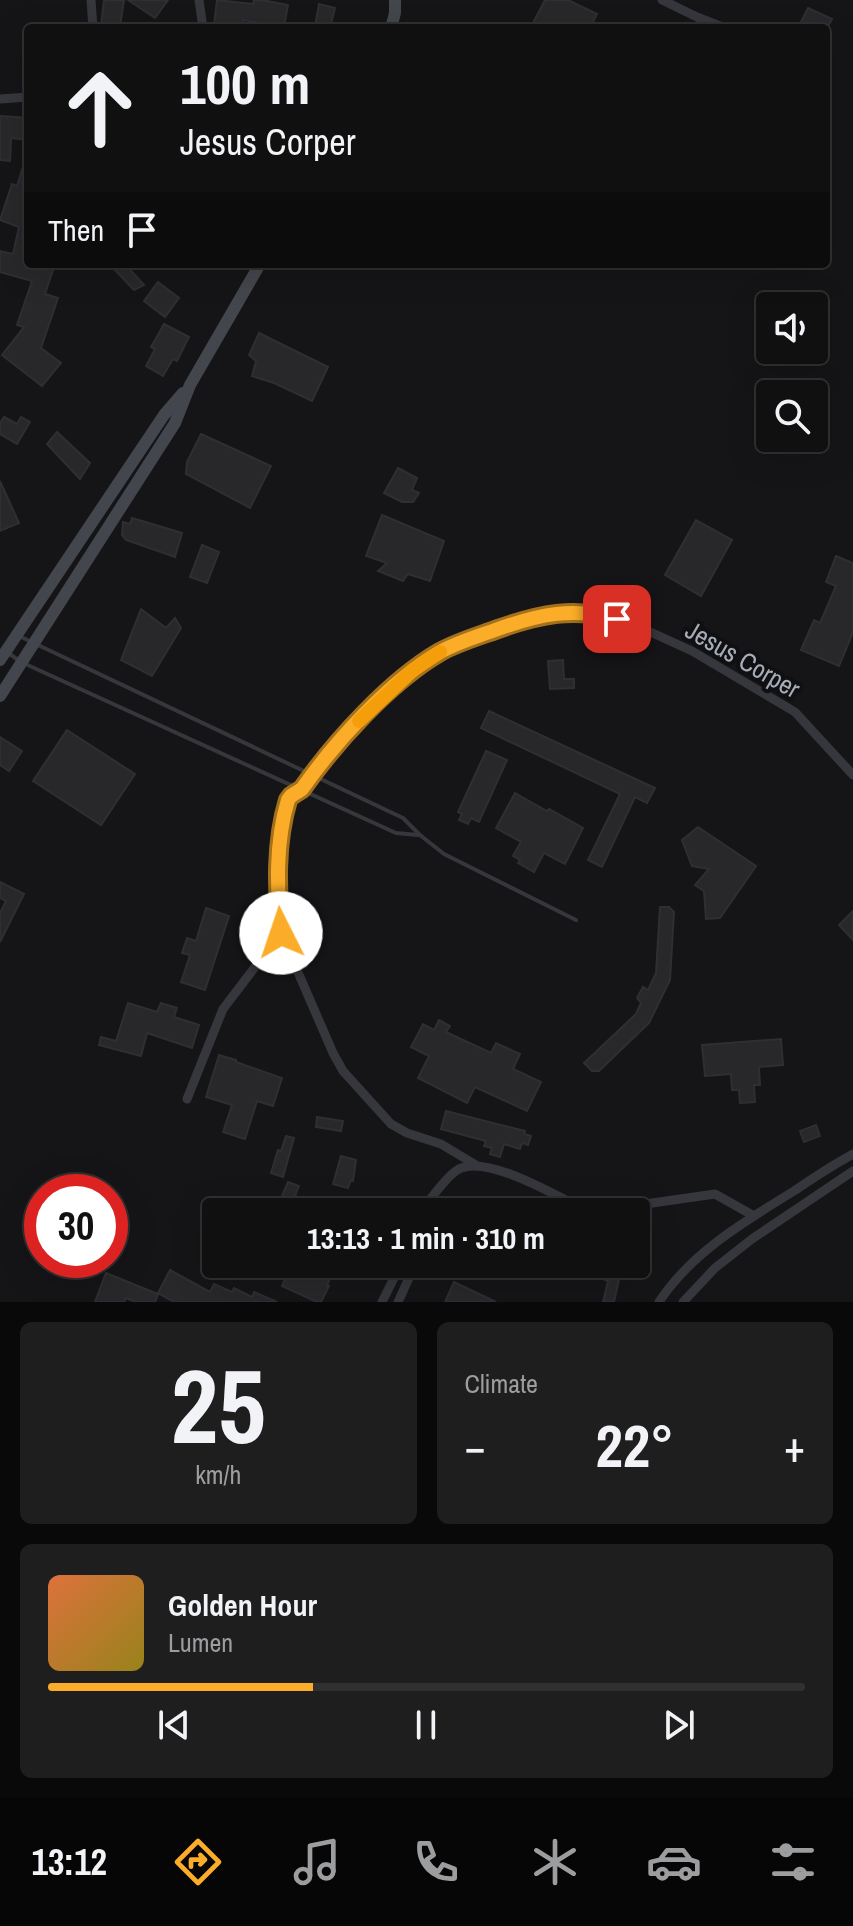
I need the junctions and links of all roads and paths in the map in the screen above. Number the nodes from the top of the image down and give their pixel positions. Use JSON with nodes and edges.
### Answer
{"nodes":[{"id":1,"x":91,"y":0,"type":"edge"},
{"id":2,"x":199,"y":0,"type":"edge"},
{"id":3,"x":395,"y":0,"type":"edge"},
{"id":4,"x":662,"y":0,"type":"edge"},
{"id":5,"x":93,"y":24,"type":"edge"},
{"id":6,"x":202,"y":24,"type":"edge"},
{"id":7,"x":392,"y":24,"type":"edge"},
{"id":8,"x":715,"y":24,"type":"edge"},
{"id":9,"x":24,"y":97,"type":"edge"},
{"id":10,"x":0,"y":99,"type":"edge"},
{"id":11,"x":258,"y":268,"type":"edge"},
{"id":12,"x":190,"y":385,"type":"junction"},
{"id":13,"x":17,"y":635,"type":"junction"},
{"id":14,"x":34,"y":643,"type":"junction"},
{"id":15,"x":2,"y":656,"type":"edge"},
{"id":16,"x":21,"y":662,"type":"junction"},
{"id":17,"x":0,"y":696,"type":"edge"},
{"id":18,"x":312,"y":775,"type":"junction"},
{"id":19,"x":853,"y":775,"type":"edge"},
{"id":20,"x":302,"y":789,"type":"junction"},
{"id":21,"x":420,"y":835,"type":"junction"},
{"id":22,"x":576,"y":920,"type":"dead end"},
{"id":23,"x":281,"y":933,"type":"junction"},
{"id":24,"x":187,"y":1099,"type":"dead end"},
{"id":25,"x":853,"y":1154,"type":"edge"},
{"id":26,"x":476,"y":1165,"type":"junction"},
{"id":27,"x":853,"y":1171,"type":"edge"},
{"id":28,"x":433,"y":1198,"type":"edge"},
{"id":29,"x":561,"y":1198,"type":"edge"},
{"id":30,"x":650,"y":1203,"type":"edge"},
{"id":31,"x":754,"y":1216,"type":"junction"},
{"id":32,"x":394,"y":1278,"type":"edge"},
{"id":33,"x":409,"y":1278,"type":"edge"},
{"id":34,"x":382,"y":1302,"type":"edge"},
{"id":35,"x":398,"y":1302,"type":"edge"},
{"id":36,"x":659,"y":1302,"type":"edge"},
{"id":37,"x":683,"y":1302,"type":"edge"}],
"edges":[{"from":1,"to":5,"type":"street"},
{"from":2,"to":6,"type":"street"},
{"from":3,"to":7,"type":"street"},
{"from":4,"to":8,"type":"street"},
{"from":9,"to":10,"type":"street"},
{"from":11,"to":12,"type":"street"},
{"from":12,"to":13,"type":"street"},
{"from":12,"to":14,"type":"street"},
{"from":13,"to":14,"type":"lane"},
{"from":13,"to":15,"type":"street"},
{"from":14,"to":16,"type":"street"},
{"from":14,"to":18,"type":"lane"},
{"from":15,"to":16,"type":"lane"},
{"from":16,"to":17,"type":"street"},
{"from":16,"to":20,"type":"lane"},
{"from":18,"to":19,"type":"street","name":"Jesus Corper"},
{"from":18,"to":20,"type":"street","name":"Jesus Corper"},
{"from":18,"to":21,"type":"lane"},
{"from":20,"to":21,"type":"lane"},
{"from":20,"to":23,"type":"street","name":"Jesus Corper"},
{"from":21,"to":22,"type":"lane"},
{"from":23,"to":24,"type":"street"},
{"from":23,"to":26,"type":"street","name":"Jesus Corper"},
{"from":25,"to":31,"type":"street"},
{"from":26,"to":28,"type":"street"},
{"from":26,"to":29,"type":"street","name":"Jesus Corper"},
{"from":27,"to":37,"type":"street"},
{"from":30,"to":31,"type":"street"},
{"from":31,"to":36,"type":"street"},
{"from":32,"to":34,"type":"street"},
{"from":33,"to":35,"type":"street"}]}
